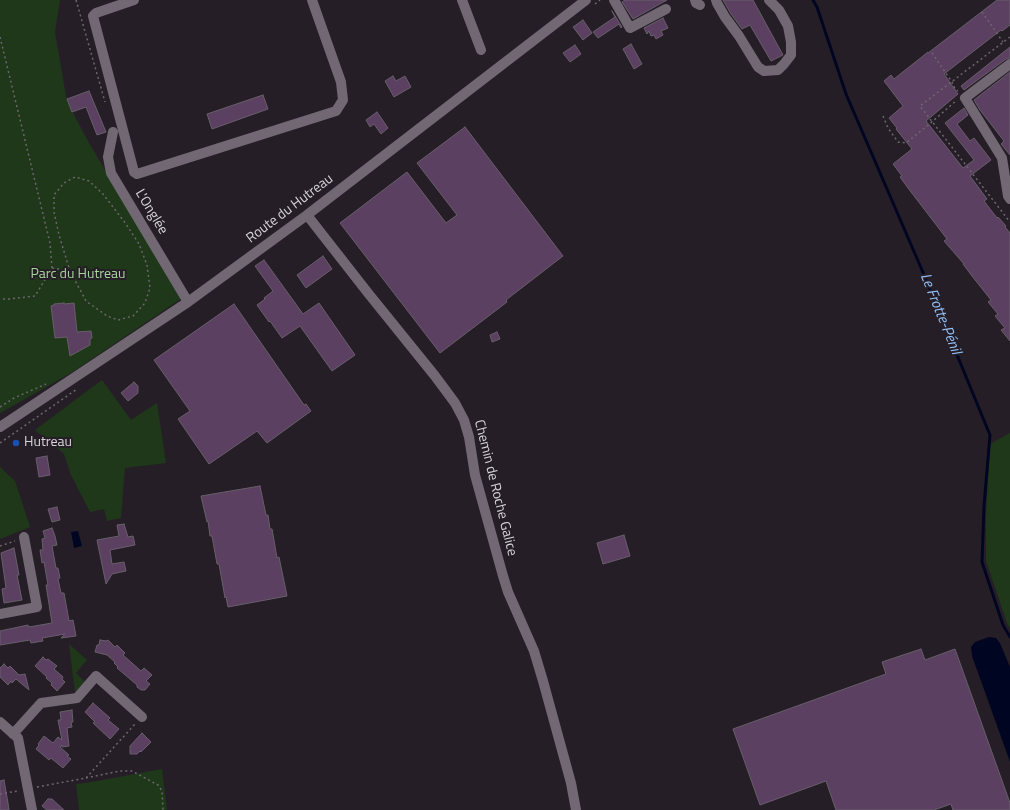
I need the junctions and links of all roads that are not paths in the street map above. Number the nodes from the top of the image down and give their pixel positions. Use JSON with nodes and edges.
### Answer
{"nodes":[{"id":1,"x":134,"y":0,"type":"edge"},
{"id":2,"x":312,"y":0,"type":"edge"},
{"id":3,"x":462,"y":0,"type":"edge"},
{"id":4,"x":586,"y":0,"type":"edge"},
{"id":5,"x":614,"y":0,"type":"edge"},
{"id":6,"x":716,"y":0,"type":"edge"},
{"id":7,"x":769,"y":0,"type":"edge"},
{"id":8,"x":666,"y":9,"type":"dead end"},
{"id":9,"x":481,"y":50,"type":"dead end"},
{"id":10,"x":1010,"y":64,"type":"edge"},
{"id":11,"x":113,"y":132,"type":"dead end"},
{"id":12,"x":1010,"y":199,"type":"edge"},
{"id":13,"x":307,"y":215,"type":"junction"},
{"id":14,"x":188,"y":302,"type":"junction"},
{"id":15,"x":0,"y":427,"type":"edge"},
{"id":16,"x":24,"y":537,"type":"road end"},
{"id":17,"x":0,"y":614,"type":"edge"},
{"id":18,"x":142,"y":717,"type":"road end"},
{"id":19,"x":0,"y":722,"type":"edge"},
{"id":20,"x":13,"y":734,"type":"junction"},
{"id":21,"x":32,"y":810,"type":"edge"},
{"id":22,"x":576,"y":810,"type":"edge"}],
"edges":[{"from":1,"to":2,"type":"street"},
{"from":3,"to":9,"type":"street"},
{"from":4,"to":13,"type":"street","name":"Route du Hutreau"},
{"from":5,"to":8,"type":"street"},
{"from":6,"to":7,"type":"street"},
{"from":10,"to":12,"type":"street"},
{"from":11,"to":14,"type":"street","name":"L'Onglée"},
{"from":13,"to":14,"type":"street","name":"Route du Hutreau"},
{"from":13,"to":22,"type":"street","name":"Chemin de Roche Galice"},
{"from":14,"to":15,"type":"street","name":"Route du Hutreau"},
{"from":16,"to":17,"type":"street"},
{"from":18,"to":20,"type":"street"},
{"from":19,"to":20,"type":"street"},
{"from":20,"to":21,"type":"street"}]}
